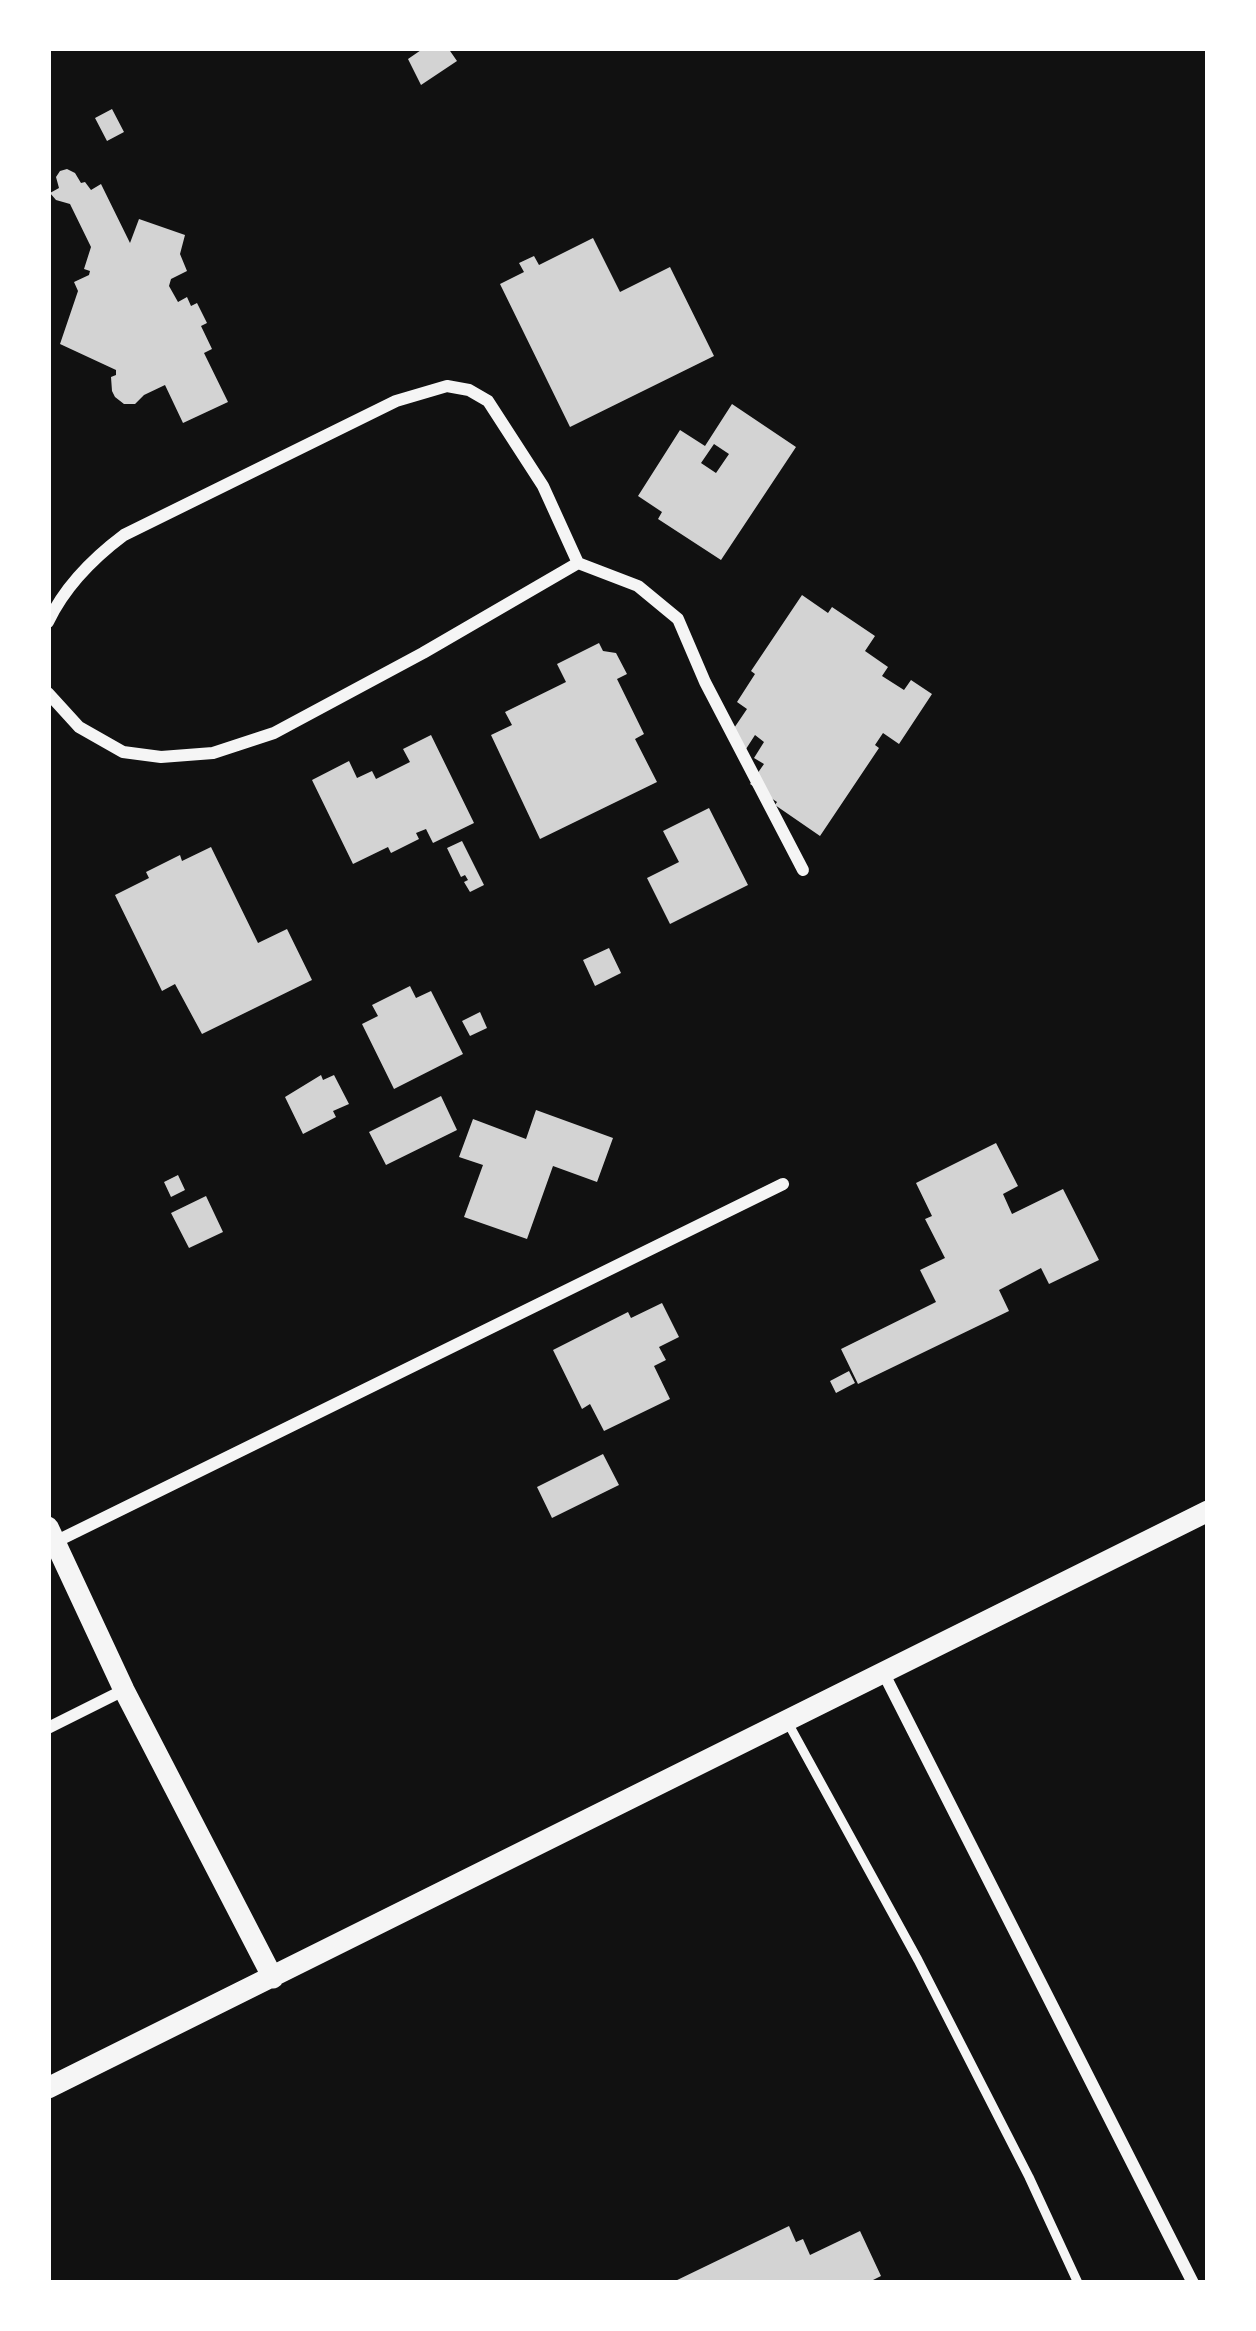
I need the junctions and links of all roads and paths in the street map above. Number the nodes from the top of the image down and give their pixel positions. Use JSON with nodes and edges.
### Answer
{"nodes":[{"id":1,"x":578,"y":562,"type":"junction"},
{"id":2,"x":48,"y":622,"type":"edge"},
{"id":3,"x":48,"y":693,"type":"edge"},
{"id":4,"x":803,"y":870,"type":"dead end"},
{"id":5,"x":783,"y":1184,"type":"dead end"},
{"id":6,"x":1208,"y":1511,"type":"edge"},
{"id":7,"x":52,"y":1534,"type":"edge"},
{"id":8,"x":884,"y":1672,"type":"junction"},
{"id":9,"x":124,"y":1690,"type":"junction"},
{"id":10,"x":787,"y":1721,"type":"junction"},
{"id":11,"x":48,"y":1728,"type":"edge"},
{"id":12,"x":273,"y":1978,"type":"junction"},
{"id":13,"x":48,"y":2089,"type":"edge"},
{"id":14,"x":1078,"y":2283,"type":"edge"},
{"id":15,"x":1193,"y":2283,"type":"edge"}],
"edges":[{"from":1,"to":2,"type":"street"},
{"from":1,"to":3,"type":"street"},
{"from":1,"to":4,"type":"street"},
{"from":5,"to":7,"type":"street"},
{"from":6,"to":8,"type":"street"},
{"from":7,"to":9,"type":"street"},
{"from":8,"to":10,"type":"street"},
{"from":8,"to":15,"type":"street"},
{"from":9,"to":11,"type":"street"},
{"from":9,"to":12,"type":"street"},
{"from":10,"to":12,"type":"street"},
{"from":10,"to":14,"type":"lane"},
{"from":12,"to":13,"type":"street"}]}
